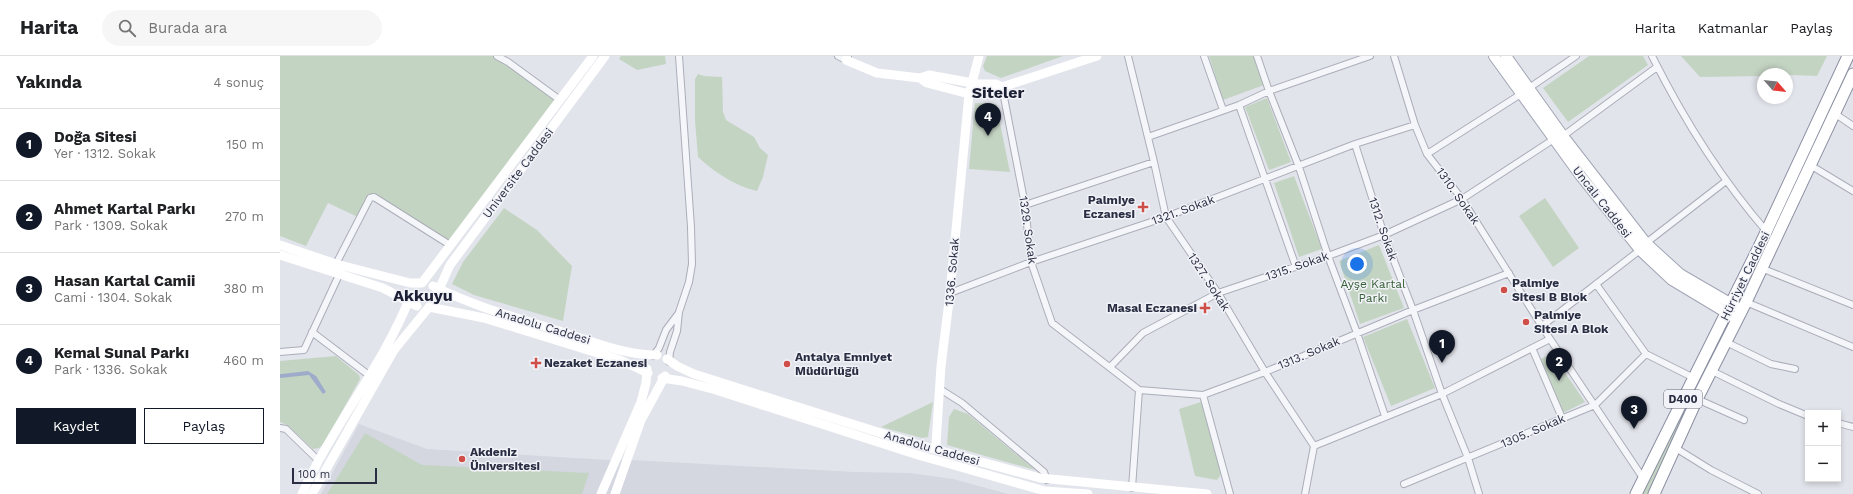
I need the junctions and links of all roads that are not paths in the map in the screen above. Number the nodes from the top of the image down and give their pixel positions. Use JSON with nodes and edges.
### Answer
{"nodes":[{"id":1,"x":497,"y":56,"type":"edge"},
{"id":2,"x":593,"y":56,"type":"edge"},
{"id":3,"x":605,"y":56,"type":"edge"},
{"id":4,"x":679,"y":56,"type":"edge"},
{"id":5,"x":979,"y":56,"type":"edge"},
{"id":6,"x":1097,"y":56,"type":"edge"},
{"id":7,"x":1128,"y":56,"type":"edge"},
{"id":8,"x":1204,"y":56,"type":"edge"},
{"id":9,"x":1257,"y":56,"type":"edge"},
{"id":10,"x":1370,"y":56,"type":"edge"},
{"id":11,"x":1394,"y":56,"type":"edge"},
{"id":12,"x":1494,"y":56,"type":"edge"},
{"id":13,"x":1506,"y":56,"type":"edge"},
{"id":14,"x":1576,"y":56,"type":"edge"},
{"id":15,"x":1652,"y":56,"type":"edge"},
{"id":16,"x":1848,"y":56,"type":"edge"},
{"id":17,"x":844,"y":57,"type":"edge"},
{"id":18,"x":976,"y":67,"type":"junction"},
{"id":19,"x":1657,"y":68,"type":"junction"},
{"id":20,"x":1853,"y":74,"type":"edge"},
{"id":21,"x":920,"y":78,"type":"junction"},
{"id":22,"x":972,"y":82,"type":"junction"},
{"id":23,"x":990,"y":84,"type":"junction"},
{"id":24,"x":1002,"y":87,"type":"junction"},
{"id":25,"x":1269,"y":91,"type":"junction"},
{"id":26,"x":1525,"y":91,"type":"junction"},
{"id":27,"x":969,"y":94,"type":"junction"},
{"id":28,"x":560,"y":100,"type":"junction"},
{"id":29,"x":1239,"y":105,"type":"junction"},
{"id":30,"x":1223,"y":110,"type":"junction"},
{"id":31,"x":1834,"y":113,"type":"junction"},
{"id":32,"x":1415,"y":125,"type":"junction"},
{"id":33,"x":1853,"y":126,"type":"edge"},
{"id":34,"x":1148,"y":137,"type":"junction"},
{"id":35,"x":1559,"y":138,"type":"junction"},
{"id":36,"x":1355,"y":144,"type":"junction"},
{"id":37,"x":1427,"y":154,"type":"junction"},
{"id":38,"x":1154,"y":162,"type":"junction"},
{"id":39,"x":1810,"y":165,"type":"junction"},
{"id":40,"x":1299,"y":167,"type":"junction"},
{"id":41,"x":1266,"y":178,"type":"junction"},
{"id":42,"x":1726,"y":181,"type":"junction"},
{"id":43,"x":1853,"y":191,"type":"edge"},
{"id":44,"x":1462,"y":199,"type":"junction"},
{"id":45,"x":1025,"y":205,"type":"junction"},
{"id":46,"x":1166,"y":217,"type":"junction"},
{"id":47,"x":1767,"y":232,"type":"junction"},
{"id":48,"x":1384,"y":235,"type":"junction"},
{"id":49,"x":280,"y":245,"type":"edge"},
{"id":50,"x":450,"y":245,"type":"junction"},
{"id":51,"x":1643,"y":246,"type":"junction"},
{"id":52,"x":280,"y":255,"type":"edge"},
{"id":53,"x":1328,"y":256,"type":"junction"},
{"id":54,"x":1031,"y":262,"type":"junction"},
{"id":55,"x":336,"y":264,"type":"junction"},
{"id":56,"x":1296,"y":267,"type":"junction"},
{"id":57,"x":1761,"y":268,"type":"junction"},
{"id":58,"x":1509,"y":273,"type":"junction"},
{"id":59,"x":339,"y":275,"type":"junction"},
{"id":60,"x":422,"y":283,"type":"junction"},
{"id":61,"x":1596,"y":284,"type":"junction"},
{"id":62,"x":436,"y":290,"type":"junction"},
{"id":63,"x":950,"y":293,"type":"junction"},
{"id":64,"x":1218,"y":293,"type":"junction"},
{"id":65,"x":412,"y":301,"type":"junction"},
{"id":66,"x":1853,"y":305,"type":"edge"},
{"id":67,"x":429,"y":307,"type":"junction"},
{"id":68,"x":1413,"y":310,"type":"junction"},
{"id":69,"x":1737,"y":310,"type":"junction"},
{"id":70,"x":679,"y":312,"type":"junction"},
{"id":71,"x":1542,"y":326,"type":"junction"},
{"id":72,"x":312,"y":332,"type":"junction"},
{"id":73,"x":1357,"y":333,"type":"junction"},
{"id":74,"x":1550,"y":339,"type":"junction"},
{"id":75,"x":1726,"y":342,"type":"junction"},
{"id":76,"x":1853,"y":347,"type":"edge"},
{"id":77,"x":1532,"y":348,"type":"junction"},
{"id":78,"x":280,"y":352,"type":"edge"},
{"id":79,"x":1646,"y":354,"type":"junction"},
{"id":80,"x":654,"y":355,"type":"junction"},
{"id":81,"x":668,"y":360,"type":"junction"},
{"id":82,"x":1110,"y":367,"type":"junction"},
{"id":83,"x":1795,"y":369,"type":"dead end"},
{"id":84,"x":647,"y":371,"type":"junction"},
{"id":85,"x":1712,"y":371,"type":"junction"},
{"id":86,"x":1265,"y":372,"type":"junction"},
{"id":87,"x":370,"y":376,"type":"junction"},
{"id":88,"x":663,"y":377,"type":"junction"},
{"id":89,"x":1694,"y":378,"type":"junction"},
{"id":90,"x":940,"y":389,"type":"junction"},
{"id":91,"x":1139,"y":390,"type":"junction"},
{"id":92,"x":1442,"y":394,"type":"junction"},
{"id":93,"x":1204,"y":395,"type":"junction"},
{"id":94,"x":1697,"y":399,"type":"junction"},
{"id":95,"x":1595,"y":405,"type":"junction"},
{"id":96,"x":1805,"y":415,"type":"edge"},
{"id":97,"x":1385,"y":416,"type":"junction"},
{"id":98,"x":1562,"y":418,"type":"junction"},
{"id":99,"x":1744,"y":420,"type":"dead end"},
{"id":100,"x":1841,"y":424,"type":"edge"},
{"id":101,"x":1853,"y":427,"type":"edge"},
{"id":102,"x":280,"y":428,"type":"edge"},
{"id":103,"x":1314,"y":446,"type":"junction"},
{"id":104,"x":1674,"y":447,"type":"junction"},
{"id":105,"x":934,"y":449,"type":"junction"},
{"id":106,"x":1468,"y":458,"type":"junction"},
{"id":107,"x":931,"y":459,"type":"junction"},
{"id":108,"x":319,"y":461,"type":"junction"},
{"id":109,"x":1643,"y":478,"type":"junction"},
{"id":110,"x":1047,"y":480,"type":"junction"},
{"id":111,"x":1404,"y":484,"type":"dead end"},
{"id":112,"x":1132,"y":488,"type":"junction"},
{"id":113,"x":302,"y":494,"type":"edge"},
{"id":114,"x":312,"y":494,"type":"edge"},
{"id":115,"x":601,"y":494,"type":"edge"},
{"id":116,"x":614,"y":494,"type":"edge"},
{"id":117,"x":1088,"y":494,"type":"edge"},
{"id":118,"x":1208,"y":494,"type":"edge"},
{"id":119,"x":1230,"y":494,"type":"edge"},
{"id":120,"x":1305,"y":494,"type":"edge"},
{"id":121,"x":1479,"y":494,"type":"edge"},
{"id":122,"x":1636,"y":494,"type":"edge"},
{"id":123,"x":1654,"y":494,"type":"edge"},
{"id":124,"x":1758,"y":494,"type":"edge"}],
"edges":[{"from":1,"to":28,"type":"street"},
{"from":2,"to":28,"type":"street","name":"Universite Caddesi"},
{"from":3,"to":62,"type":"street","name":"Universite Caddesi"},
{"from":4,"to":70,"type":"street"},
{"from":5,"to":18,"type":"street","name":"1336. Sokak"},
{"from":6,"to":24,"type":"street"},
{"from":7,"to":34,"type":"street","name":"1327. Sokak"},
{"from":8,"to":30,"type":"street"},
{"from":9,"to":25,"type":"street"},
{"from":10,"to":25,"type":"street"},
{"from":11,"to":32,"type":"street","name":"1310. Sokak"},
{"from":12,"to":26,"type":"main road","name":"Uncalı Caddesi"},
{"from":13,"to":26,"type":"main road","name":"Uncalı Caddesi"},
{"from":14,"to":26,"type":"street"},
{"from":15,"to":19,"type":"street"},
{"from":16,"to":47,"type":"highway","name":"Hürriyet Caddesi"},
{"from":17,"to":21,"type":"street"},
{"from":18,"to":22,"type":"street","name":"1336. Sokak"},
{"from":18,"to":23,"type":"street"},
{"from":19,"to":35,"type":"street","name":"1315. Sokak"},
{"from":19,"to":42,"type":"street"},
{"from":20,"to":31,"type":"highway","name":"Hürriyet Caddesi"},
{"from":21,"to":22,"type":"street"},
{"from":21,"to":27,"type":"street"},
{"from":22,"to":23,"type":"street"},
{"from":22,"to":27,"type":"street","name":"1336. Sokak"},
{"from":23,"to":24,"type":"street"},
{"from":24,"to":27,"type":"street"},
{"from":24,"to":45,"type":"street","name":"1329. Sokak"},
{"from":25,"to":29,"type":"street"},
{"from":25,"to":40,"type":"street"},
{"from":26,"to":35,"type":"main road","name":"Uncalı Caddesi"},
{"from":26,"to":37,"type":"street"},
{"from":27,"to":63,"type":"street","name":"1336. Sokak"},
{"from":28,"to":50,"type":"street","name":"Universite Caddesi"},
{"from":29,"to":30,"type":"street"},
{"from":29,"to":41,"type":"street"},
{"from":30,"to":34,"type":"street"},
{"from":31,"to":33,"type":"street"},
{"from":31,"to":39,"type":"highway","name":"Hürriyet Caddesi"},
{"from":32,"to":36,"type":"street","name":"1321. Sokak"},
{"from":32,"to":37,"type":"street","name":"1310. Sokak"},
{"from":34,"to":38,"type":"street","name":"1327. Sokak"},
{"from":35,"to":44,"type":"street","name":"1315. Sokak"},
{"from":35,"to":51,"type":"main road","name":"Uncalı Caddesi"},
{"from":36,"to":40,"type":"street","name":"1321. Sokak"},
{"from":36,"to":48,"type":"street","name":"1312. Sokak"},
{"from":37,"to":44,"type":"street","name":"1310. Sokak"},
{"from":38,"to":45,"type":"street"},
{"from":38,"to":46,"type":"street","name":"1327. Sokak"},
{"from":39,"to":43,"type":"street"},
{"from":39,"to":57,"type":"highway","name":"Hürriyet Caddesi"},
{"from":40,"to":41,"type":"street","name":"1321. Sokak"},
{"from":40,"to":53,"type":"street"},
{"from":41,"to":46,"type":"street","name":"1321. Sokak"},
{"from":41,"to":56,"type":"street"},
{"from":42,"to":47,"type":"street"},
{"from":42,"to":51,"type":"street"},
{"from":44,"to":48,"type":"street","name":"1315. Sokak"},
{"from":44,"to":58,"type":"street","name":"1310. Sokak"},
{"from":45,"to":54,"type":"street","name":"1329. Sokak"},
{"from":46,"to":54,"type":"street","name":"1321. Sokak"},
{"from":46,"to":64,"type":"street","name":"1327. Sokak"},
{"from":47,"to":69,"type":"highway","name":"Hürriyet Caddesi"},
{"from":48,"to":53,"type":"street","name":"1315. Sokak"},
{"from":48,"to":68,"type":"street","name":"1312. Sokak"},
{"from":49,"to":55,"type":"street"},
{"from":50,"to":55,"type":"street"},
{"from":50,"to":60,"type":"street","name":"Universite Caddesi"},
{"from":51,"to":61,"type":"street"},
{"from":51,"to":69,"type":"main road","name":"Uncalı Caddesi"},
{"from":52,"to":59,"type":"street"},
{"from":53,"to":56,"type":"street","name":"1315. Sokak"},
{"from":53,"to":73,"type":"street"},
{"from":54,"to":63,"type":"street","name":"1321. Sokak"},
{"from":54,"to":82,"type":"street","name":"1329. Sokak"},
{"from":55,"to":60,"type":"street"},
{"from":56,"to":64,"type":"street","name":"1315. Sokak"},
{"from":57,"to":66,"type":"street"},
{"from":57,"to":69,"type":"highway","name":"Hürriyet Caddesi"},
{"from":58,"to":68,"type":"street","name":"1313. Sokak"},
{"from":58,"to":71,"type":"street","name":"1310. Sokak"},
{"from":59,"to":65,"type":"street"},
{"from":59,"to":72,"type":"street"},
{"from":60,"to":62,"type":"street"},
{"from":60,"to":65,"type":"street"},
{"from":61,"to":71,"type":"street"},
{"from":61,"to":79,"type":"street"},
{"from":62,"to":67,"type":"street"},
{"from":62,"to":80,"type":"street","name":"Anadolu Caddesi"},
{"from":63,"to":90,"type":"street","name":"1336. Sokak"},
{"from":64,"to":82,"type":"street","name":"1315. Sokak"},
{"from":64,"to":86,"type":"street","name":"1327. Sokak"},
{"from":65,"to":67,"type":"street"},
{"from":65,"to":87,"type":"street"},
{"from":67,"to":84,"type":"street","name":"Anadolu Caddesi"},
{"from":67,"to":114,"type":"street"},
{"from":68,"to":73,"type":"street","name":"1313. Sokak"},
{"from":68,"to":92,"type":"street","name":"1312. Sokak"},
{"from":69,"to":75,"type":"highway","name":"Hürriyet Caddesi"},
{"from":69,"to":76,"type":"street"},
{"from":69,"to":89,"type":"highway","name":"Hürriyet Caddesi","number":"D400"},
{"from":70,"to":80,"type":"street"},
{"from":70,"to":81,"type":"street"},
{"from":71,"to":74,"type":"street","name":"1310. Sokak"},
{"from":72,"to":78,"type":"street"},
{"from":72,"to":87,"type":"street"},
{"from":73,"to":86,"type":"street","name":"1313. Sokak"},
{"from":73,"to":97,"type":"street"},
{"from":74,"to":77,"type":"street"},
{"from":74,"to":95,"type":"street","name":"1310. Sokak"},
{"from":75,"to":83,"type":"street"},
{"from":75,"to":85,"type":"highway","name":"Hürriyet Caddesi"},
{"from":77,"to":92,"type":"street"},
{"from":77,"to":98,"type":"street"},
{"from":79,"to":89,"type":"street"},
{"from":79,"to":95,"type":"street","name":"1305. Sokak"},
{"from":80,"to":81,"type":"street"},
{"from":80,"to":84,"type":"street"},
{"from":81,"to":88,"type":"street"},
{"from":81,"to":105,"type":"street","name":"Anadolu Caddesi"},
{"from":82,"to":91,"type":"street"},
{"from":84,"to":88,"type":"street"},
{"from":84,"to":115,"type":"street"},
{"from":85,"to":94,"type":"highway","name":"Hürriyet Caddesi"},
{"from":85,"to":96,"type":"street"},
{"from":86,"to":93,"type":"street","name":"1313. Sokak"},
{"from":86,"to":103,"type":"street","name":"1327. Sokak"},
{"from":87,"to":108,"type":"street"},
{"from":88,"to":107,"type":"street","name":"Anadolu Caddesi"},
{"from":88,"to":116,"type":"street"},
{"from":89,"to":109,"type":"highway","name":"Hürriyet Caddesi","number":"D400"},
{"from":90,"to":105,"type":"street","name":"1336. Sokak"},
{"from":90,"to":110,"type":"street"},
{"from":91,"to":93,"type":"street","name":"1313. Sokak"},
{"from":91,"to":112,"type":"street"},
{"from":92,"to":97,"type":"street"},
{"from":92,"to":106,"type":"street","name":"1312. Sokak"},
{"from":93,"to":119,"type":"street"},
{"from":94,"to":99,"type":"street"},
{"from":94,"to":104,"type":"highway","name":"Hürriyet Caddesi"},
{"from":95,"to":98,"type":"street","name":"1305. Sokak"},
{"from":95,"to":109,"type":"street","name":"1310. Sokak"},
{"from":97,"to":103,"type":"street"},
{"from":98,"to":106,"type":"street","name":"1305. Sokak"},
{"from":100,"to":101,"type":"street"},
{"from":102,"to":108,"type":"street"},
{"from":103,"to":120,"type":"street"},
{"from":104,"to":123,"type":"highway","name":"Hürriyet Caddesi"},
{"from":104,"to":124,"type":"street"},
{"from":105,"to":107,"type":"street"},
{"from":105,"to":110,"type":"street","name":"Anadolu Caddesi"},
{"from":106,"to":111,"type":"street","name":"1305. Sokak"},
{"from":106,"to":121,"type":"street","name":"1312. Sokak"},
{"from":107,"to":117,"type":"street","name":"Anadolu Caddesi"},
{"from":108,"to":113,"type":"street"},
{"from":109,"to":122,"type":"highway","name":"Hürriyet Caddesi","number":"D400"},
{"from":110,"to":112,"type":"street","name":"Anadolu Caddesi"},
{"from":112,"to":118,"type":"street","name":"Anadolu Caddesi"}]}
